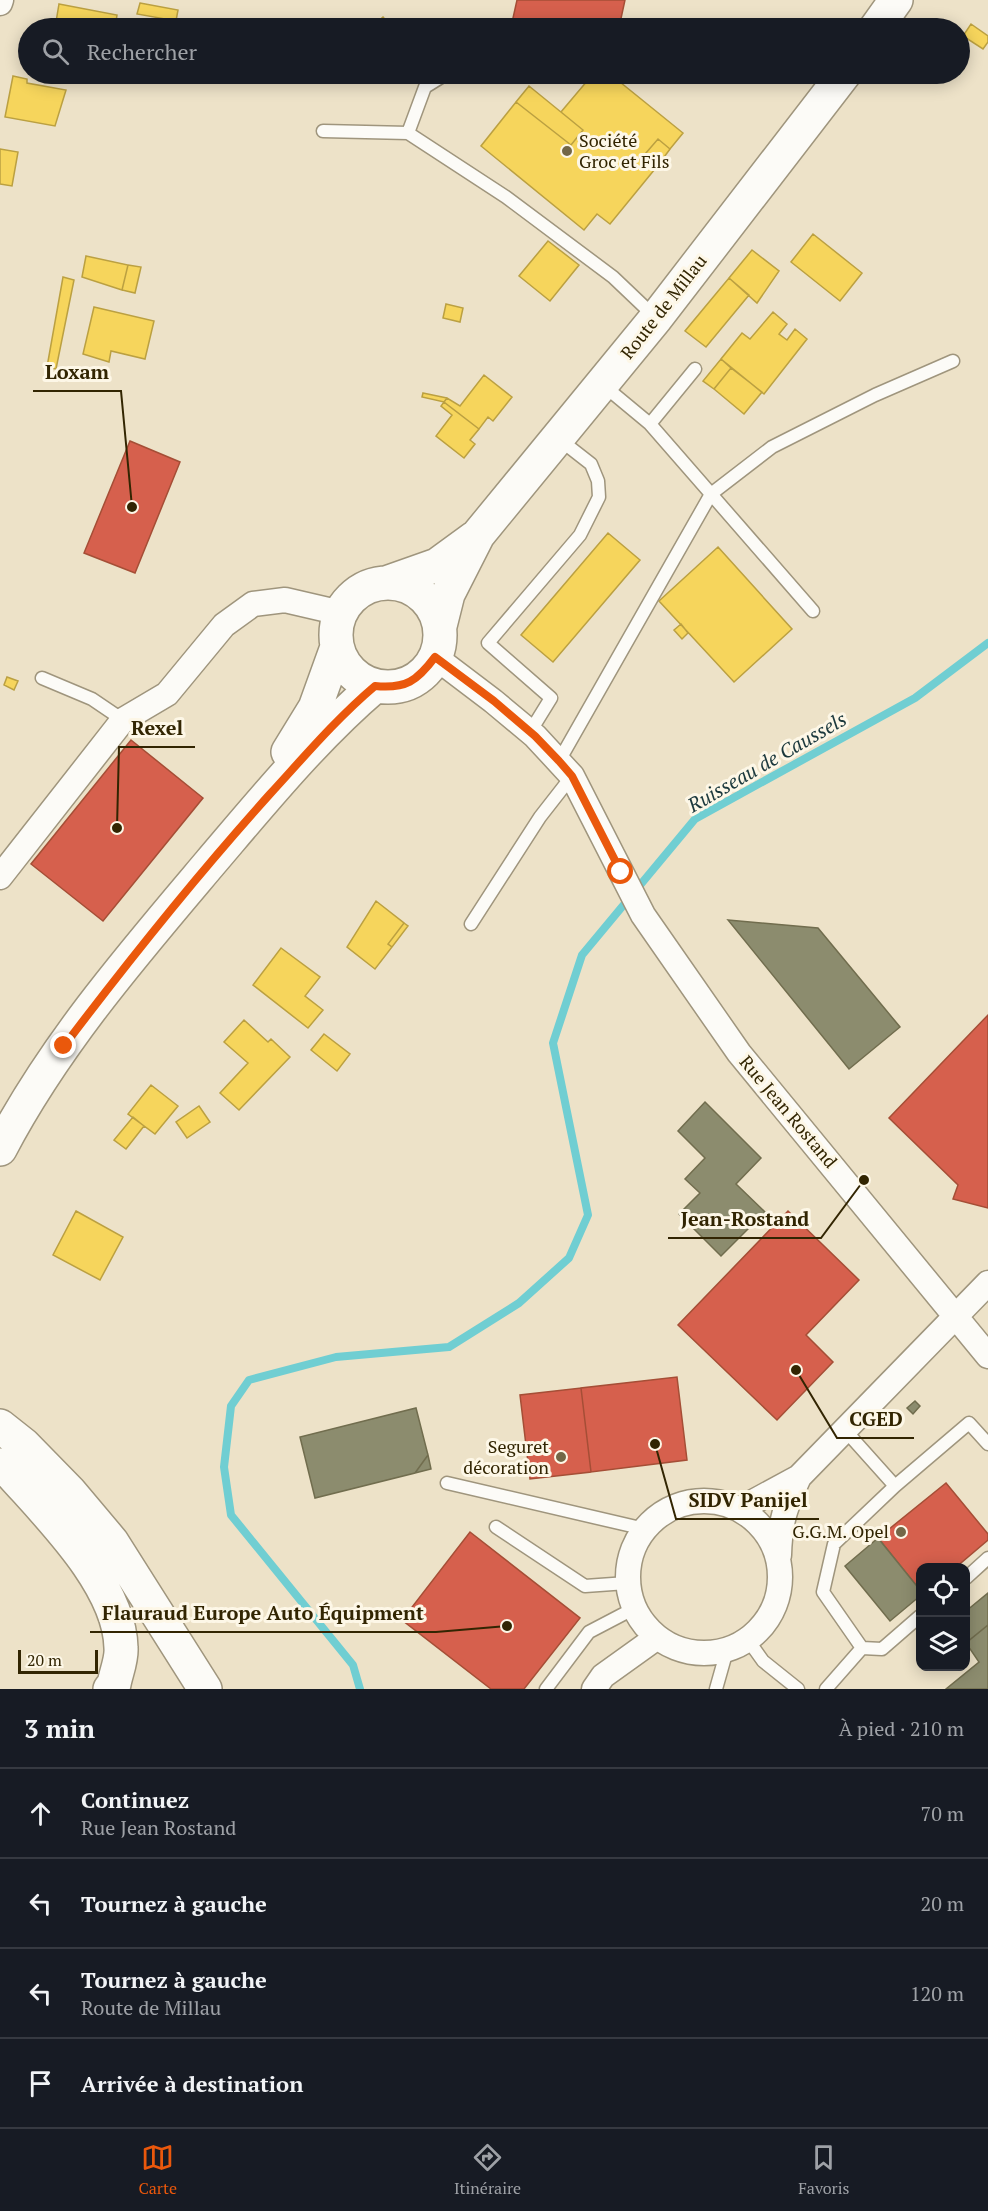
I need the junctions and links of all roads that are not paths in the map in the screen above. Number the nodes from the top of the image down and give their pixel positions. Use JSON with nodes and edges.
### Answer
{"nodes":[{"id":1,"x":896,"y":0,"type":"edge"},
{"id":2,"x":883,"y":18,"type":"edge"},
{"id":3,"x":430,"y":84,"type":"edge"},
{"id":4,"x":836,"y":84,"type":"edge"},
{"id":5,"x":323,"y":131,"type":"dead end"},
{"id":6,"x":408,"y":133,"type":"junction"},
{"id":7,"x":656,"y":318,"type":"junction"},
{"id":8,"x":953,"y":361,"type":"dead end"},
{"id":9,"x":695,"y":369,"type":"dead end"},
{"id":10,"x":602,"y":385,"type":"junction"},
{"id":11,"x":650,"y":424,"type":"junction"},
{"id":12,"x":558,"y":438,"type":"junction"},
{"id":13,"x":711,"y":494,"type":"junction"},
{"id":14,"x":478,"y":536,"type":"junction"},
{"id":15,"x":386,"y":583,"type":"junction"},
{"id":16,"x":813,"y":611,"type":"dead end"},
{"id":17,"x":341,"y":613,"type":"junction"},
{"id":18,"x":437,"y":642,"type":"junction"},
{"id":19,"x":337,"y":647,"type":"junction"},
{"id":20,"x":42,"y":678,"type":"dead end"},
{"id":21,"x":375,"y":686,"type":"junction"},
{"id":22,"x":123,"y":720,"type":"junction"},
{"id":23,"x":530,"y":732,"type":"junction"},
{"id":24,"x":566,"y":769,"type":"junction"},
{"id":25,"x":247,"y":820,"type":"junction"},
{"id":26,"x":0,"y":877,"type":"edge"},
{"id":27,"x":471,"y":924,"type":"dead end"},
{"id":28,"x":0,"y":1149,"type":"edge"},
{"id":29,"x":988,"y":1283,"type":"edge"},
{"id":30,"x":956,"y":1317,"type":"junction"},
{"id":31,"x":988,"y":1356,"type":"edge"},
{"id":32,"x":0,"y":1426,"type":"edge"},
{"id":33,"x":844,"y":1429,"type":"junction"},
{"id":34,"x":988,"y":1444,"type":"edge"},
{"id":35,"x":0,"y":1465,"type":"edge"},
{"id":36,"x":799,"y":1477,"type":"junction"},
{"id":37,"x":447,"y":1483,"type":"dead end"},
{"id":38,"x":895,"y":1486,"type":"junction"},
{"id":39,"x":740,"y":1509,"type":"junction"},
{"id":40,"x":496,"y":1527,"type":"dead end"},
{"id":41,"x":645,"y":1528,"type":"junction"},
{"id":42,"x":988,"y":1558,"type":"edge"},
{"id":43,"x":778,"y":1561,"type":"junction"},
{"id":44,"x":970,"y":1574,"type":"edge"},
{"id":45,"x":627,"y":1583,"type":"junction"},
{"id":46,"x":633,"y":1609,"type":"junction"},
{"id":47,"x":920,"y":1617,"type":"edge"},
{"id":48,"x":656,"y":1638,"type":"junction"},
{"id":49,"x":737,"y":1645,"type":"junction"},
{"id":50,"x":861,"y":1648,"type":"junction"},
{"id":51,"x":110,"y":1689,"type":"edge"},
{"id":52,"x":205,"y":1689,"type":"edge"},
{"id":53,"x":546,"y":1689,"type":"edge"},
{"id":54,"x":594,"y":1689,"type":"edge"},
{"id":55,"x":716,"y":1689,"type":"edge"},
{"id":56,"x":798,"y":1689,"type":"edge"},
{"id":57,"x":826,"y":1689,"type":"edge"}],
"edges":[{"from":1,"to":2,"type":"main road"},
{"from":3,"to":6,"type":"lane"},
{"from":4,"to":7,"type":"main road","name":"Route de Millau"},
{"from":5,"to":6,"type":"lane"},
{"from":6,"to":7,"type":"lane"},
{"from":7,"to":10,"type":"main road","name":"Route de Millau"},
{"from":8,"to":13,"type":"lane"},
{"from":9,"to":11,"type":"lane"},
{"from":10,"to":11,"type":"lane"},
{"from":10,"to":12,"type":"main road","name":"Route de Millau"},
{"from":11,"to":13,"type":"lane"},
{"from":12,"to":14,"type":"main road","name":"Route de Millau"},
{"from":12,"to":23,"type":"lane"},
{"from":13,"to":16,"type":"lane"},
{"from":13,"to":24,"type":"lane"},
{"from":14,"to":15,"type":"main road","name":"Route de Millau"},
{"from":14,"to":18,"type":"main road","name":"Route de Millau"},
{"from":15,"to":17,"type":"main road"},
{"from":15,"to":18,"type":"main road"},
{"from":17,"to":19,"type":"main road"},
{"from":17,"to":22,"type":"street"},
{"from":18,"to":21,"type":"main road"},
{"from":18,"to":23,"type":"street"},
{"from":19,"to":21,"type":"main road"},
{"from":19,"to":25,"type":"main road"},
{"from":20,"to":22,"type":"lane"},
{"from":21,"to":25,"type":"main road"},
{"from":22,"to":26,"type":"street"},
{"from":23,"to":24,"type":"street"},
{"from":24,"to":27,"type":"lane"},
{"from":24,"to":30,"type":"street","name":"Rue Jean Rostand"},
{"from":25,"to":28,"type":"main road"},
{"from":29,"to":30,"type":"street"},
{"from":30,"to":31,"type":"street","name":"Rue Jean Rostand"},
{"from":30,"to":33,"type":"street"},
{"from":32,"to":52,"type":"main road"},
{"from":33,"to":36,"type":"street"},
{"from":33,"to":38,"type":"lane"},
{"from":34,"to":38,"type":"lane"},
{"from":35,"to":51,"type":"main road"},
{"from":36,"to":39,"type":"street"},
{"from":36,"to":43,"type":"street"},
{"from":37,"to":41,"type":"lane"},
{"from":38,"to":50,"type":"lane"},
{"from":39,"to":41,"type":"street"},
{"from":39,"to":43,"type":"street"},
{"from":40,"to":45,"type":"lane"},
{"from":41,"to":45,"type":"street"},
{"from":42,"to":44,"type":"lane"},
{"from":43,"to":49,"type":"street"},
{"from":45,"to":46,"type":"street"},
{"from":46,"to":48,"type":"street"},
{"from":46,"to":53,"type":"lane"},
{"from":47,"to":50,"type":"lane"},
{"from":48,"to":49,"type":"street"},
{"from":48,"to":54,"type":"street"},
{"from":49,"to":55,"type":"lane"},
{"from":49,"to":56,"type":"lane"},
{"from":50,"to":57,"type":"lane"}]}
